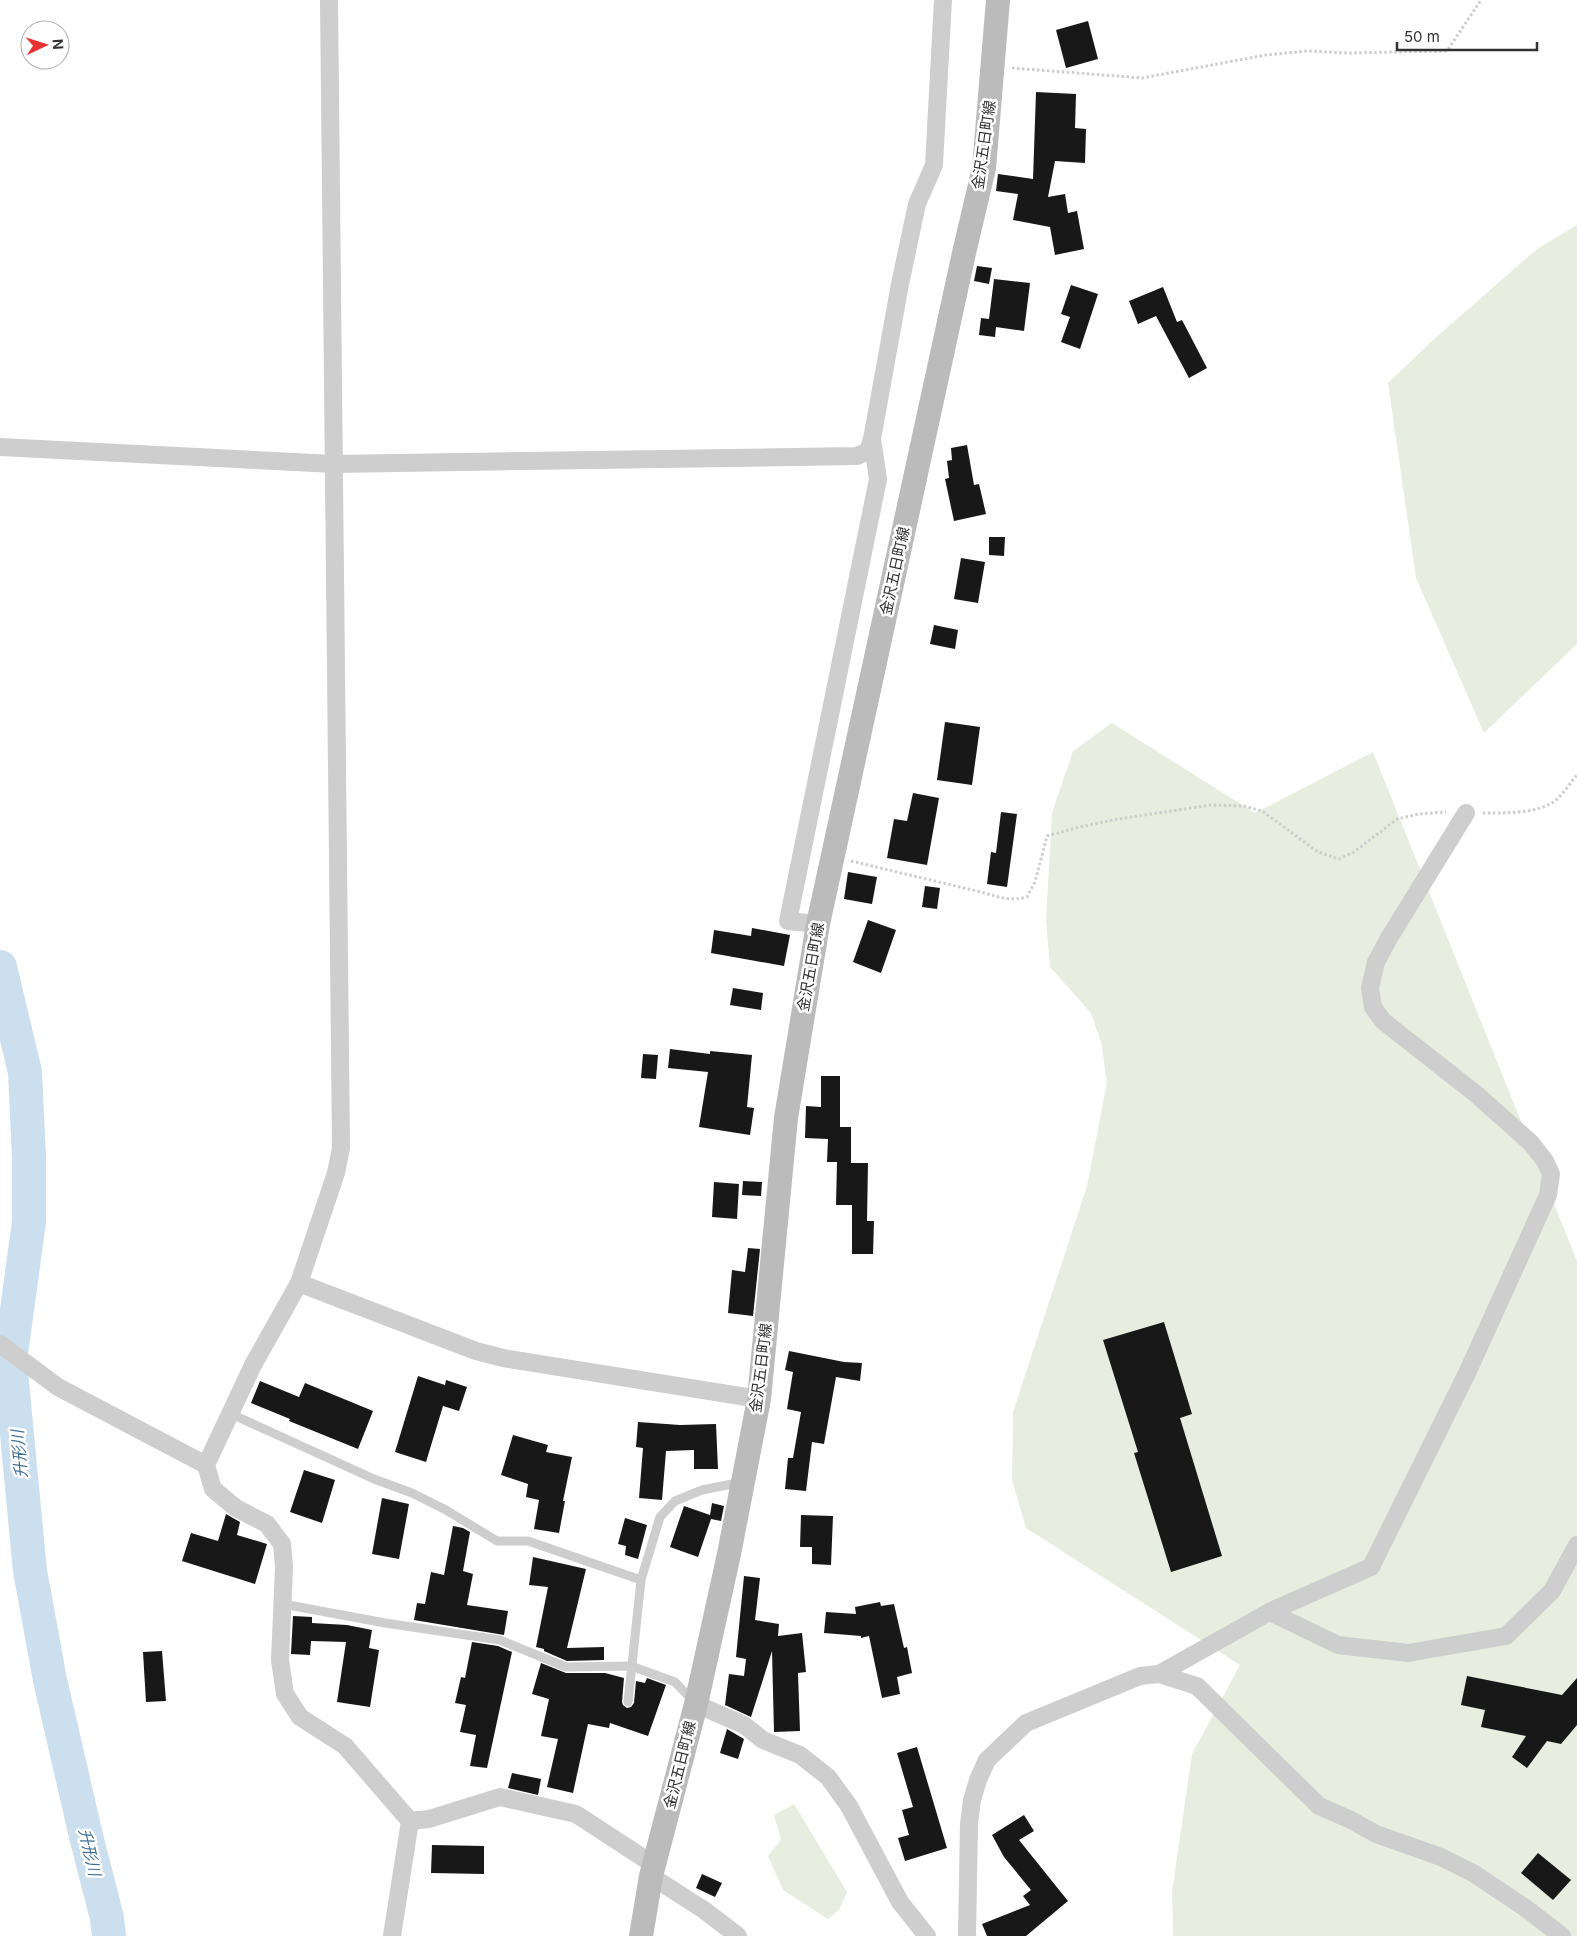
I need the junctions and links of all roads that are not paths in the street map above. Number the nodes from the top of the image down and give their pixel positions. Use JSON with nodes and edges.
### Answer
{"nodes":[{"id":1,"x":329,"y":0,"type":"edge"},
{"id":2,"x":943,"y":0,"type":"edge"},
{"id":3,"x":998,"y":0,"type":"edge"},
{"id":4,"x":872,"y":439,"type":"junction"},
{"id":5,"x":0,"y":447,"type":"edge"},
{"id":6,"x":334,"y":464,"type":"junction"},
{"id":7,"x":1466,"y":813,"type":"road end"},
{"id":8,"x":818,"y":924,"type":"junction"},
{"id":9,"x":299,"y":1283,"type":"junction"},
{"id":10,"x":0,"y":1344,"type":"edge"},
{"id":11,"x":759,"y":1399,"type":"junction"},
{"id":12,"x":229,"y":1413,"type":"junction"},
{"id":13,"x":206,"y":1466,"type":"junction"},
{"id":14,"x":743,"y":1482,"type":"junction"},
{"id":15,"x":1577,"y":1545,"type":"edge"},
{"id":16,"x":641,"y":1580,"type":"junction"},
{"id":17,"x":283,"y":1604,"type":"junction"},
{"id":18,"x":1270,"y":1612,"type":"junction"},
{"id":19,"x":631,"y":1666,"type":"junction"},
{"id":20,"x":1159,"y":1674,"type":"junction"},
{"id":21,"x":628,"y":1702,"type":"dead end"},
{"id":22,"x":696,"y":1704,"type":"junction"},
{"id":23,"x":410,"y":1821,"type":"junction"},
{"id":24,"x":653,"y":1871,"type":"junction"},
{"id":25,"x":392,"y":1936,"type":"edge"},
{"id":26,"x":641,"y":1936,"type":"edge"},
{"id":27,"x":738,"y":1936,"type":"edge"},
{"id":28,"x":926,"y":1936,"type":"edge"},
{"id":29,"x":966,"y":1936,"type":"edge"},
{"id":30,"x":1562,"y":1936,"type":"edge"}],
"edges":[{"from":1,"to":6,"type":"street"},
{"from":2,"to":4,"type":"street"},
{"from":3,"to":8,"type":"main road","name":"金沢五日町線"},
{"from":4,"to":6,"type":"street"},
{"from":4,"to":8,"type":"street"},
{"from":5,"to":6,"type":"street"},
{"from":6,"to":9,"type":"street"},
{"from":7,"to":18,"type":"street"},
{"from":8,"to":11,"type":"main road","name":"金沢五日町線"},
{"from":9,"to":11,"type":"street"},
{"from":9,"to":12,"type":"street"},
{"from":10,"to":13,"type":"street"},
{"from":11,"to":14,"type":"main road","name":"金沢五日町線"},
{"from":12,"to":13,"type":"street"},
{"from":12,"to":16,"type":"lane"},
{"from":13,"to":17,"type":"street"},
{"from":14,"to":16,"type":"lane"},
{"from":14,"to":22,"type":"main road","name":"金沢五日町線"},
{"from":15,"to":18,"type":"street"},
{"from":16,"to":19,"type":"lane"},
{"from":17,"to":19,"type":"lane"},
{"from":17,"to":23,"type":"street"},
{"from":18,"to":20,"type":"street"},
{"from":19,"to":21,"type":"lane"},
{"from":19,"to":22,"type":"lane"},
{"from":20,"to":29,"type":"street"},
{"from":20,"to":30,"type":"street"},
{"from":22,"to":24,"type":"main road","name":"金沢五日町線"},
{"from":22,"to":28,"type":"street"},
{"from":23,"to":24,"type":"street"},
{"from":23,"to":25,"type":"street"},
{"from":24,"to":26,"type":"main road","name":"金沢五日町線"},
{"from":24,"to":27,"type":"street"}]}
